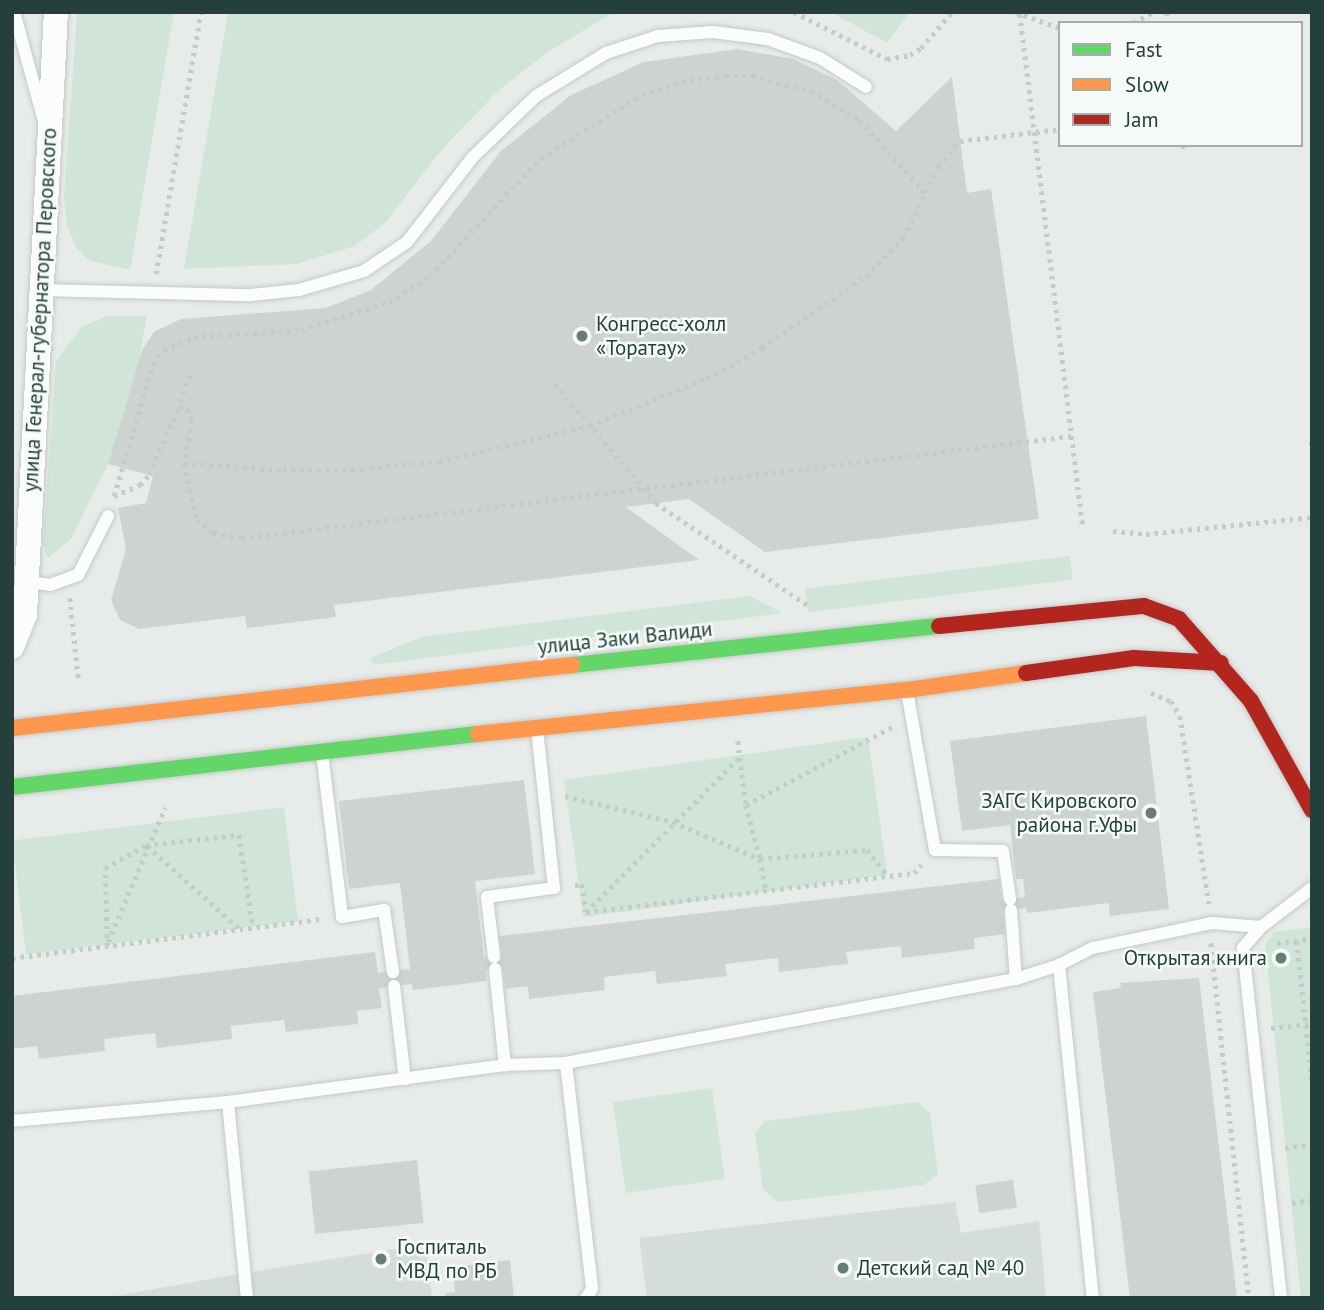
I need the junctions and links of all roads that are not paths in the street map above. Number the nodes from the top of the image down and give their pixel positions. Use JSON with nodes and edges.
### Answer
{"nodes":[{"id":1,"x":14,"y":12,"type":"edge"},
{"id":2,"x":56,"y":12,"type":"edge"},
{"id":3,"x":866,"y":87,"type":"dead end"},
{"id":4,"x":48,"y":134,"type":"junction"},
{"id":5,"x":41,"y":290,"type":"junction"},
{"id":6,"x":108,"y":516,"type":"road end"},
{"id":7,"x":27,"y":582,"type":"junction"},
{"id":8,"x":12,"y":647,"type":"edge"},
{"id":9,"x":1221,"y":663,"type":"junction"},
{"id":10,"x":907,"y":691,"type":"junction"},
{"id":11,"x":536,"y":727,"type":"junction"},
{"id":12,"x":12,"y":728,"type":"edge"},
{"id":13,"x":322,"y":750,"type":"junction"},
{"id":14,"x":12,"y":787,"type":"edge"},
{"id":15,"x":1312,"y":810,"type":"edge"},
{"id":16,"x":1312,"y":888,"type":"edge"},
{"id":17,"x":1261,"y":927,"type":"junction"},
{"id":18,"x":1059,"y":965,"type":"junction"},
{"id":19,"x":393,"y":972,"type":"dead end"},
{"id":20,"x":1016,"y":979,"type":"junction"},
{"id":21,"x":394,"y":986,"type":"dead end"},
{"id":22,"x":566,"y":1063,"type":"junction"},
{"id":23,"x":505,"y":1065,"type":"junction"},
{"id":24,"x":405,"y":1079,"type":"junction"},
{"id":25,"x":228,"y":1102,"type":"junction"},
{"id":26,"x":12,"y":1121,"type":"edge"},
{"id":27,"x":247,"y":1298,"type":"edge"},
{"id":28,"x":586,"y":1298,"type":"edge"},
{"id":29,"x":1093,"y":1298,"type":"edge"},
{"id":30,"x":1281,"y":1298,"type":"edge"}],
"edges":[{"from":1,"to":4,"type":"lane"},
{"from":2,"to":4,"type":"street","name":"улица Генерал-губернатора Перовского"},
{"from":3,"to":5,"type":"lane"},
{"from":4,"to":5,"type":"street","name":"улица Генерал-губернатора Перовского"},
{"from":5,"to":7,"type":"street","name":"улица Генерал-губернатора Перовского"},
{"from":6,"to":7,"type":"lane"},
{"from":7,"to":8,"type":"street","name":"улица Генерал-губернатора Перовского"},
{"from":9,"to":10,"type":"main road"},
{"from":9,"to":12,"type":"main road","name":"улица Заки Валиди"},
{"from":9,"to":15,"type":"main road","name":"улица Заки Валиди"},
{"from":10,"to":11,"type":"main road"},
{"from":10,"to":20,"type":"lane"},
{"from":11,"to":13,"type":"main road"},
{"from":11,"to":23,"type":"lane"},
{"from":13,"to":14,"type":"main road"},
{"from":13,"to":19,"type":"lane"},
{"from":16,"to":17,"type":"lane"},
{"from":17,"to":18,"type":"lane"},
{"from":17,"to":30,"type":"lane"},
{"from":18,"to":20,"type":"lane"},
{"from":18,"to":29,"type":"lane"},
{"from":20,"to":22,"type":"lane"},
{"from":21,"to":24,"type":"lane"},
{"from":22,"to":23,"type":"lane"},
{"from":22,"to":28,"type":"lane"},
{"from":23,"to":24,"type":"lane"},
{"from":24,"to":25,"type":"lane"},
{"from":25,"to":26,"type":"lane"},
{"from":25,"to":27,"type":"lane"}]}
